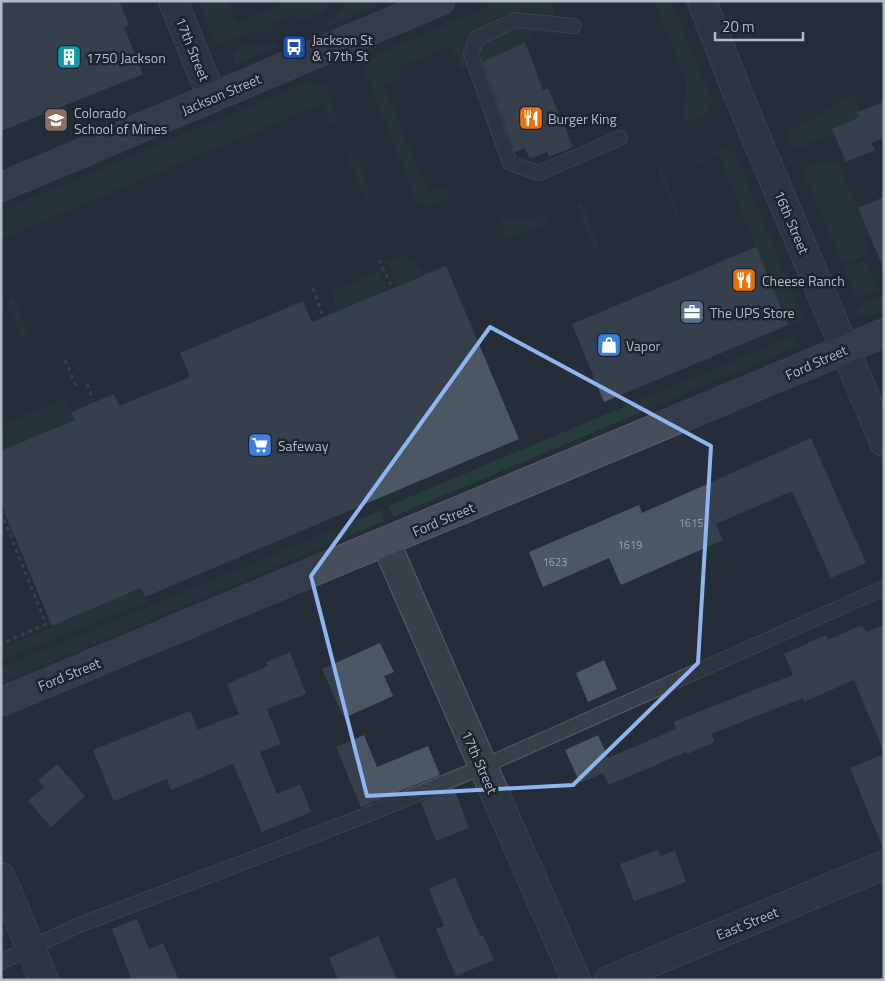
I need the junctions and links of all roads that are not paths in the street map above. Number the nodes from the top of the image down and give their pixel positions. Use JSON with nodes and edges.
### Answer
{"nodes":[{"id":1,"x":173,"y":1,"type":"edge"},
{"id":2,"x":440,"y":1,"type":"edge"},
{"id":3,"x":702,"y":1,"type":"edge"},
{"id":4,"x":574,"y":26,"type":"dead end"},
{"id":5,"x":212,"y":97,"type":"junction"},
{"id":6,"x":620,"y":138,"type":"dead end"},
{"id":7,"x":1,"y":186,"type":"edge"},
{"id":8,"x":884,"y":333,"type":"edge"},
{"id":9,"x":846,"y":349,"type":"junction"},
{"id":10,"x":884,"y":442,"type":"edge"},
{"id":11,"x":386,"y":543,"type":"junction"},
{"id":12,"x":884,"y":588,"type":"edge"},
{"id":13,"x":1,"y":702,"type":"edge"},
{"id":14,"x":482,"y":766,"type":"junction"},
{"id":15,"x":884,"y":864,"type":"edge"},
{"id":16,"x":1,"y":877,"type":"edge"},
{"id":17,"x":31,"y":949,"type":"junction"},
{"id":18,"x":1,"y":962,"type":"edge"},
{"id":19,"x":44,"y":980,"type":"edge"},
{"id":20,"x":576,"y":980,"type":"edge"},
{"id":21,"x":609,"y":980,"type":"edge"}],
"edges":[{"from":1,"to":5,"type":"street","name":"17th Street"},
{"from":2,"to":5,"type":"main road","name":"Jackson Street"},
{"from":3,"to":9,"type":"street","name":"16th Street"},
{"from":4,"to":6,"type":"lane"},
{"from":5,"to":7,"type":"main road","name":"Jackson Street"},
{"from":8,"to":9,"type":"main road","name":"Ford Street"},
{"from":9,"to":10,"type":"street","name":"16th Street"},
{"from":9,"to":11,"type":"main road","name":"Ford Street"},
{"from":11,"to":13,"type":"main road","name":"Ford Street"},
{"from":11,"to":14,"type":"street","name":"17th Street"},
{"from":12,"to":14,"type":"lane"},
{"from":14,"to":17,"type":"lane"},
{"from":14,"to":20,"type":"street","name":"17th Street"},
{"from":15,"to":21,"type":"street","name":"East Street"},
{"from":16,"to":17,"type":"street"},
{"from":17,"to":18,"type":"lane"},
{"from":17,"to":19,"type":"street"}]}
